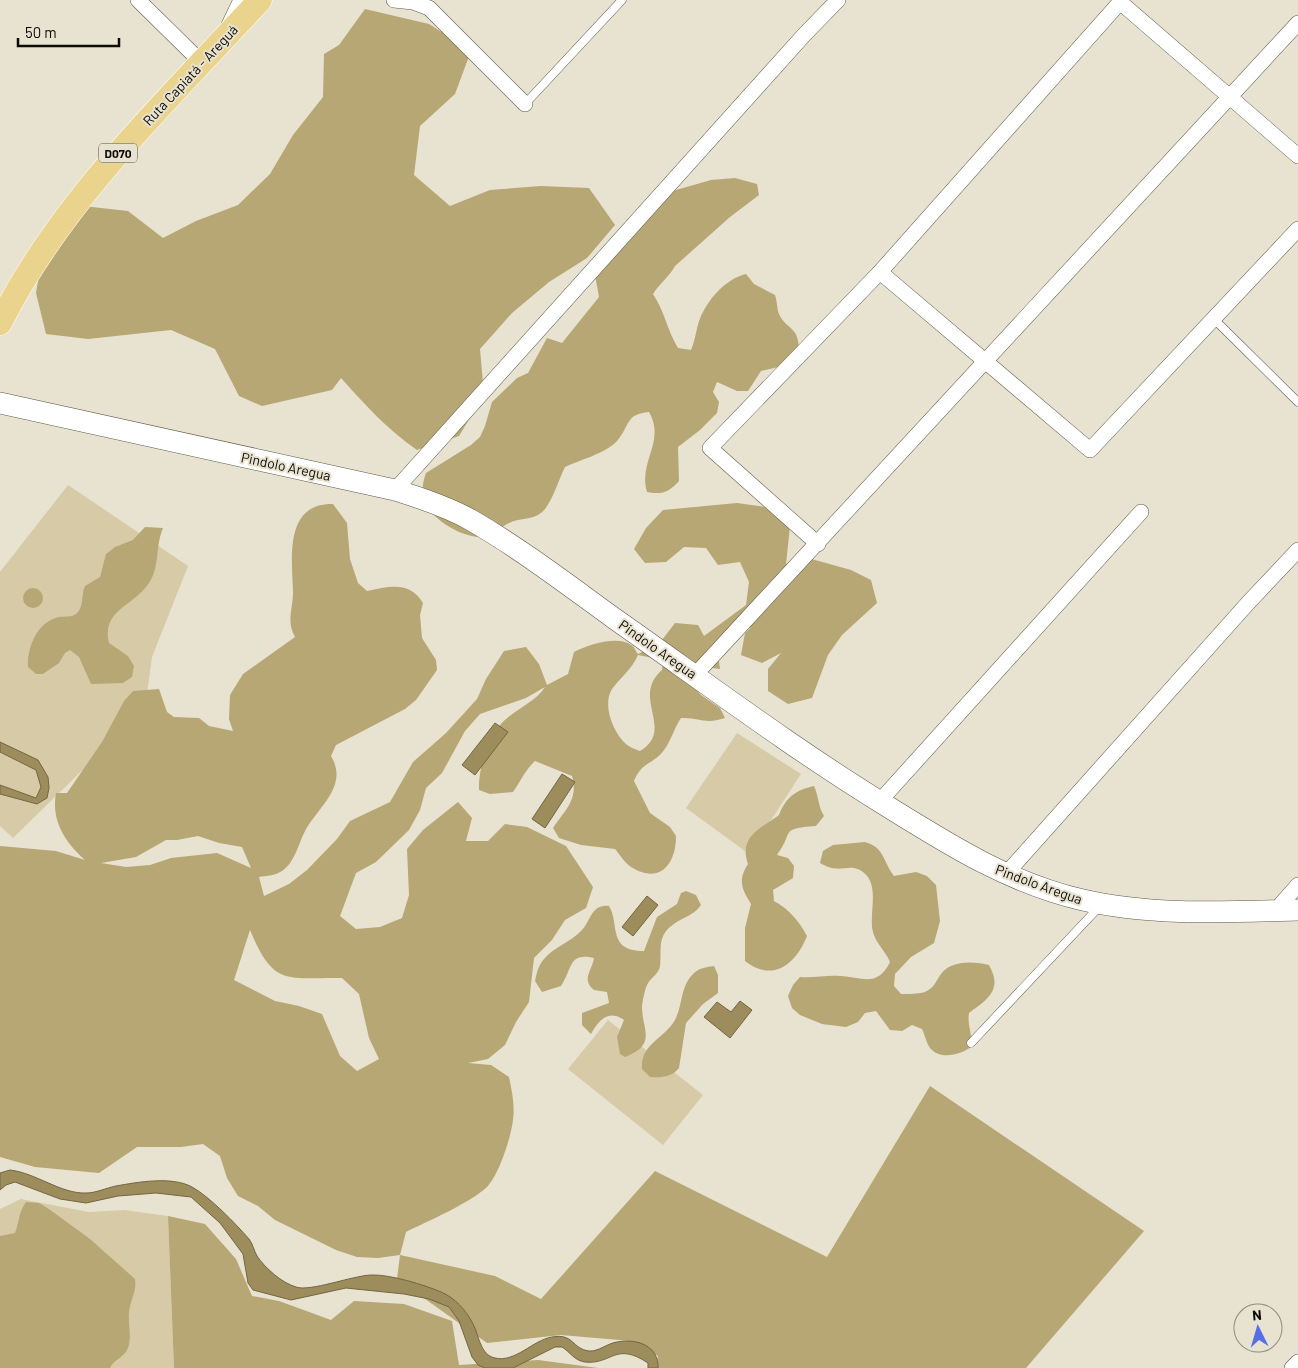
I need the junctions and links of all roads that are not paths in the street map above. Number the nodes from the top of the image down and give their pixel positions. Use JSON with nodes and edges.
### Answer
{"nodes":[{"id":1,"x":138,"y":0,"type":"edge"},
{"id":2,"x":241,"y":0,"type":"edge"},
{"id":3,"x":260,"y":0,"type":"edge"},
{"id":4,"x":394,"y":0,"type":"edge"},
{"id":5,"x":622,"y":0,"type":"edge"},
{"id":6,"x":838,"y":0,"type":"edge"},
{"id":7,"x":1121,"y":1,"type":"edge"},
{"id":8,"x":1298,"y":24,"type":"edge"},
{"id":9,"x":223,"y":40,"type":"junction"},
{"id":10,"x":202,"y":63,"type":"junction"},
{"id":11,"x":1229,"y":96,"type":"junction"},
{"id":12,"x":525,"y":104,"type":"joint"},
{"id":13,"x":1298,"y":156,"type":"edge"},
{"id":14,"x":1298,"y":229,"type":"edge"},
{"id":15,"x":880,"y":272,"type":"junction"},
{"id":16,"x":1214,"y":319,"type":"junction"},
{"id":17,"x":0,"y":323,"type":"edge"},
{"id":18,"x":986,"y":362,"type":"junction"},
{"id":19,"x":1298,"y":402,"type":"edge"},
{"id":20,"x":0,"y":403,"type":"edge"},
{"id":21,"x":395,"y":490,"type":"junction"},
{"id":22,"x":1140,"y":512,"type":"dead end"},
{"id":23,"x":818,"y":544,"type":"junction"},
{"id":24,"x":1298,"y":550,"type":"edge"},
{"id":25,"x":695,"y":675,"type":"junction"},
{"id":26,"x":880,"y":802,"type":"junction"},
{"id":27,"x":1005,"y":875,"type":"junction"},
{"id":28,"x":1298,"y":885,"type":"edge"},
{"id":29,"x":1102,"y":904,"type":"junction"},
{"id":30,"x":1298,"y":910,"type":"edge"},
{"id":31,"x":1275,"y":911,"type":"junction"},
{"id":32,"x":971,"y":1043,"type":"dead end"},
{"id":33,"x":1298,"y":1362,"type":"edge"},
{"id":34,"x":1292,"y":1368,"type":"edge"}],
"edges":[{"from":1,"to":10,"type":"street"},
{"from":2,"to":9,"type":"street"},
{"from":3,"to":9,"type":"main road","name":"Ruta Capiatá - Areguá","number":"D070"},
{"from":4,"to":12,"type":"street"},
{"from":5,"to":12,"type":"lane"},
{"from":6,"to":21,"type":"street"},
{"from":7,"to":11,"type":"street"},
{"from":7,"to":15,"type":"street"},
{"from":8,"to":11,"type":"street"},
{"from":9,"to":10,"type":"main road","name":"Ruta Capiatá - Areguá","number":"D070"},
{"from":10,"to":17,"type":"main road","name":"Ruta Capiatá - Areguá","number":"D070"},
{"from":11,"to":13,"type":"street"},
{"from":11,"to":18,"type":"street"},
{"from":14,"to":16,"type":"street"},
{"from":15,"to":18,"type":"street"},
{"from":15,"to":23,"type":"street"},
{"from":16,"to":18,"type":"street"},
{"from":16,"to":19,"type":"lane"},
{"from":18,"to":23,"type":"street"},
{"from":20,"to":21,"type":"main road","name":"Pindolo Aregua"},
{"from":21,"to":25,"type":"main road","name":"Pindolo Aregua"},
{"from":22,"to":26,"type":"street"},
{"from":23,"to":25,"type":"street"},
{"from":24,"to":27,"type":"street"},
{"from":25,"to":26,"type":"main road","name":"Pindolo Aregua"},
{"from":26,"to":27,"type":"main road","name":"Pindolo Aregua"},
{"from":27,"to":29,"type":"main road","name":"Pindolo Aregua"},
{"from":28,"to":31,"type":"street"},
{"from":29,"to":31,"type":"main road","name":"Pindolo Aregua"},
{"from":29,"to":32,"type":"lane"},
{"from":30,"to":31,"type":"main road","name":"Pindolo Aregua"},
{"from":33,"to":34,"type":"street"}]}
